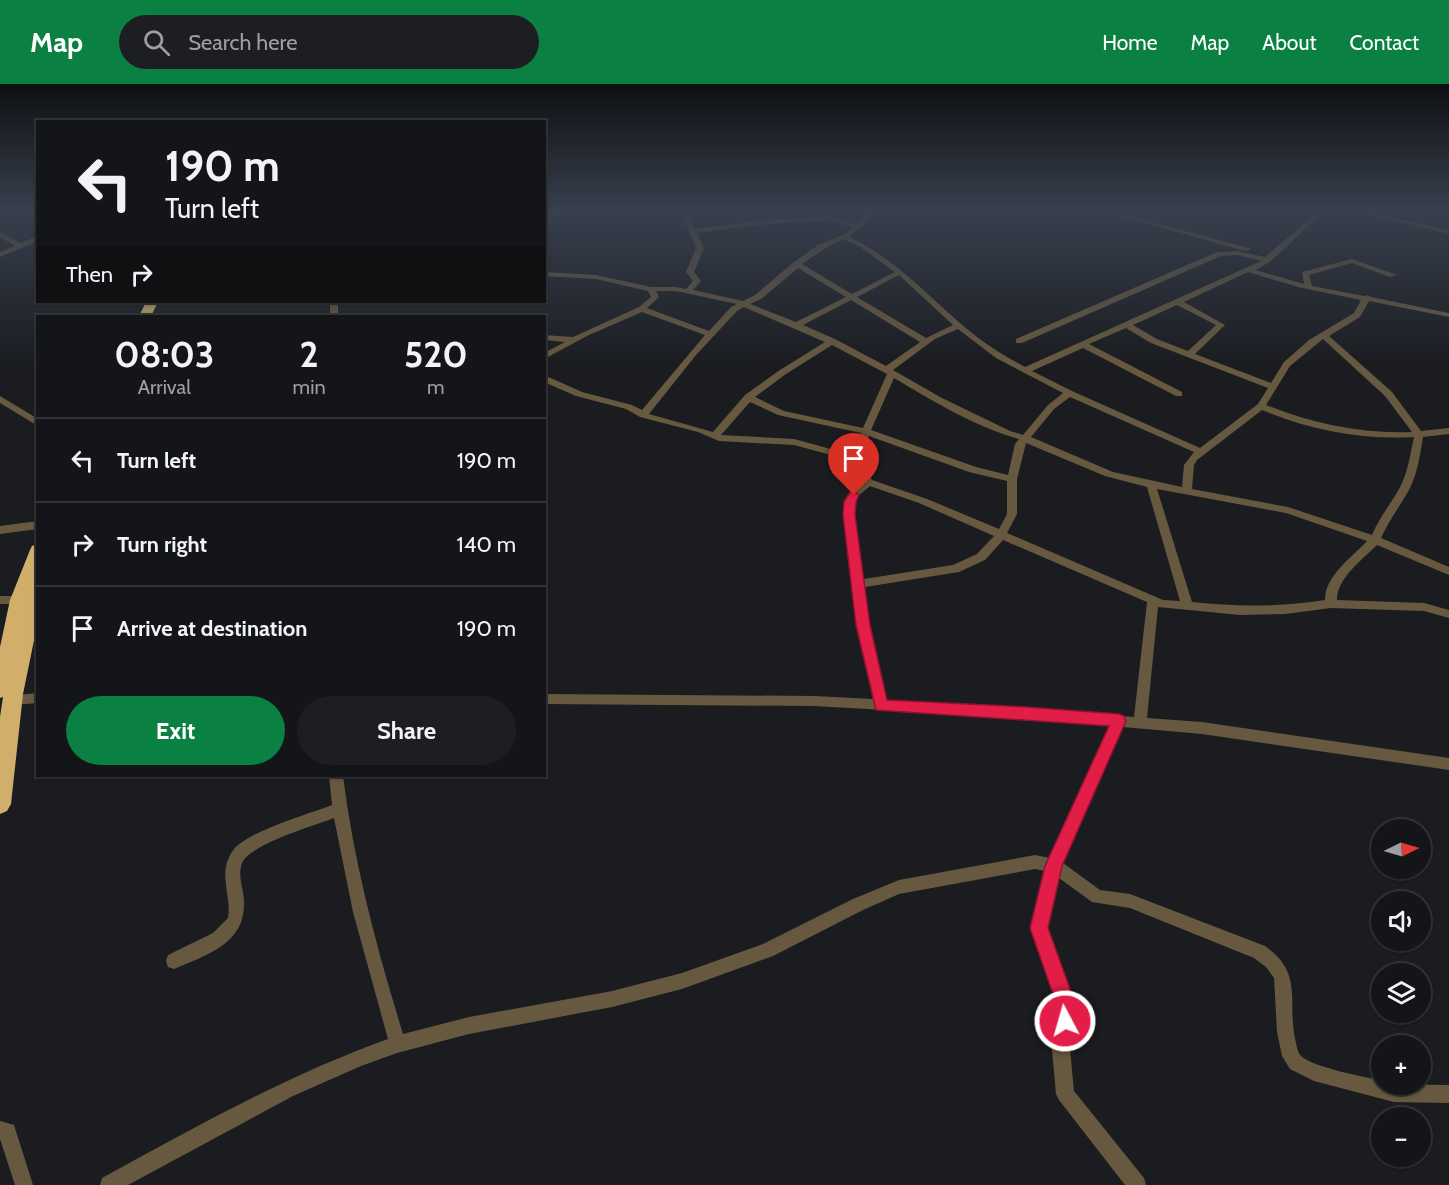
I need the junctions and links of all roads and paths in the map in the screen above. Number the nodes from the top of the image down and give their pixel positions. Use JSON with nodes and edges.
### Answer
{"nodes":[{"id":1,"x":694,"y":261,"type":"edge"},
{"id":2,"x":801,"y":261,"type":"edge"},
{"id":3,"x":886,"y":261,"type":"edge"},
{"id":4,"x":1203,"y":261,"type":"edge"},
{"id":5,"x":1264,"y":261,"type":"edge"},
{"id":6,"x":797,"y":264,"type":"junction"},
{"id":7,"x":1248,"y":270,"type":"junction"},
{"id":8,"x":900,"y":272,"type":"junction"},
{"id":9,"x":546,"y":274,"type":"edge"},
{"id":10,"x":1393,"y":275,"type":"dead end"},
{"id":11,"x":1309,"y":287,"type":"junction"},
{"id":12,"x":651,"y":289,"type":"junction"},
{"id":13,"x":688,"y":291,"type":"junction"},
{"id":14,"x":851,"y":296,"type":"junction"},
{"id":15,"x":1367,"y":297,"type":"junction"},
{"id":16,"x":1178,"y":302,"type":"junction"},
{"id":17,"x":746,"y":305,"type":"junction"},
{"id":18,"x":642,"y":309,"type":"junction"},
{"id":19,"x":1449,"y":315,"type":"edge"},
{"id":20,"x":797,"y":325,"type":"junction"},
{"id":21,"x":958,"y":325,"type":"junction"},
{"id":22,"x":1127,"y":325,"type":"junction"},
{"id":23,"x":711,"y":334,"type":"junction"},
{"id":24,"x":1323,"y":335,"type":"junction"},
{"id":25,"x":546,"y":336,"type":"edge"},
{"id":26,"x":575,"y":340,"type":"junction"},
{"id":27,"x":925,"y":341,"type":"junction"},
{"id":28,"x":1019,"y":341,"type":"dead end"},
{"id":29,"x":832,"y":342,"type":"junction"},
{"id":30,"x":1084,"y":345,"type":"junction"},
{"id":31,"x":1188,"y":355,"type":"junction"},
{"id":32,"x":546,"y":356,"type":"edge"},
{"id":33,"x":1026,"y":370,"type":"junction"},
{"id":34,"x":890,"y":371,"type":"junction"},
{"id":35,"x":546,"y":379,"type":"edge"},
{"id":36,"x":1272,"y":386,"type":"junction"},
{"id":37,"x":1069,"y":393,"type":"junction"},
{"id":38,"x":1179,"y":394,"type":"dead end"},
{"id":39,"x":748,"y":397,"type":"junction"},
{"id":40,"x":0,"y":399,"type":"edge"},
{"id":41,"x":1261,"y":406,"type":"junction"},
{"id":42,"x":643,"y":415,"type":"junction"},
{"id":43,"x":36,"y":422,"type":"edge"},
{"id":44,"x":865,"y":431,"type":"junction"},
{"id":45,"x":1449,"y":431,"type":"edge"},
{"id":46,"x":1419,"y":435,"type":"junction"},
{"id":47,"x":715,"y":436,"type":"junction"},
{"id":48,"x":1024,"y":438,"type":"junction"},
{"id":49,"x":1200,"y":451,"type":"junction"},
{"id":50,"x":857,"y":459,"type":"junction"},
{"id":51,"x":1012,"y":479,"type":"junction"},
{"id":52,"x":868,"y":482,"type":"junction"},
{"id":53,"x":1151,"y":485,"type":"junction"},
{"id":54,"x":1187,"y":492,"type":"junction"},
{"id":55,"x":36,"y":525,"type":"edge"},
{"id":56,"x":0,"y":530,"type":"edge"},
{"id":57,"x":1001,"y":535,"type":"junction"},
{"id":58,"x":1375,"y":540,"type":"junction"},
{"id":59,"x":36,"y":555,"type":"edge"},
{"id":60,"x":1449,"y":571,"type":"edge"},
{"id":61,"x":859,"y":584,"type":"junction"},
{"id":62,"x":36,"y":593,"type":"edge"},
{"id":63,"x":0,"y":600,"type":"edge"},
{"id":64,"x":19,"y":600,"type":"junction"},
{"id":65,"x":1153,"y":600,"type":"junction"},
{"id":66,"x":1331,"y":604,"type":"junction"},
{"id":67,"x":1188,"y":607,"type":"junction"},
{"id":68,"x":1449,"y":614,"type":"edge"},
{"id":69,"x":6,"y":695,"type":"edge"},
{"id":70,"x":36,"y":698,"type":"edge"},
{"id":71,"x":546,"y":699,"type":"edge"},
{"id":72,"x":881,"y":706,"type":"junction"},
{"id":73,"x":1119,"y":721,"type":"junction"},
{"id":74,"x":1140,"y":723,"type":"junction"},
{"id":75,"x":1449,"y":764,"type":"edge"},
{"id":76,"x":336,"y":777,"type":"edge"},
{"id":77,"x":0,"y":804,"type":"edge"},
{"id":78,"x":340,"y":809,"type":"junction"},
{"id":79,"x":1054,"y":866,"type":"junction"},
{"id":80,"x":174,"y":961,"type":"dead end"},
{"id":81,"x":398,"y":1045,"type":"junction"},
{"id":82,"x":1449,"y":1094,"type":"edge"},
{"id":83,"x":0,"y":1130,"type":"edge"},
{"id":84,"x":24,"y":1185,"type":"edge"},
{"id":85,"x":109,"y":1185,"type":"edge"},
{"id":86,"x":1137,"y":1185,"type":"edge"}],
"edges":[{"from":1,"to":13,"type":"street"},
{"from":2,"to":6,"type":"street"},
{"from":3,"to":8,"type":"street"},
{"from":4,"to":28,"type":"street"},
{"from":5,"to":7,"type":"street"},
{"from":6,"to":14,"type":"street"},
{"from":6,"to":17,"type":"street"},
{"from":7,"to":11,"type":"street"},
{"from":7,"to":16,"type":"street"},
{"from":8,"to":14,"type":"street"},
{"from":8,"to":21,"type":"street"},
{"from":9,"to":12,"type":"street"},
{"from":10,"to":11,"type":"street"},
{"from":11,"to":15,"type":"street"},
{"from":12,"to":13,"type":"street"},
{"from":12,"to":18,"type":"street"},
{"from":13,"to":17,"type":"street"},
{"from":14,"to":20,"type":"street"},
{"from":14,"to":27,"type":"street"},
{"from":15,"to":19,"type":"street"},
{"from":15,"to":24,"type":"street"},
{"from":16,"to":22,"type":"street"},
{"from":16,"to":31,"type":"street"},
{"from":17,"to":20,"type":"street"},
{"from":17,"to":23,"type":"street"},
{"from":18,"to":23,"type":"street"},
{"from":18,"to":26,"type":"street"},
{"from":20,"to":29,"type":"street"},
{"from":21,"to":27,"type":"street"},
{"from":21,"to":33,"type":"street"},
{"from":22,"to":30,"type":"street"},
{"from":22,"to":31,"type":"street"},
{"from":23,"to":42,"type":"street"},
{"from":24,"to":36,"type":"street"},
{"from":24,"to":46,"type":"street"},
{"from":25,"to":26,"type":"street"},
{"from":26,"to":32,"type":"street"},
{"from":27,"to":34,"type":"street"},
{"from":29,"to":34,"type":"street"},
{"from":29,"to":39,"type":"street"},
{"from":30,"to":33,"type":"street"},
{"from":30,"to":38,"type":"street"},
{"from":31,"to":36,"type":"street"},
{"from":33,"to":37,"type":"street"},
{"from":34,"to":44,"type":"street"},
{"from":34,"to":48,"type":"street"},
{"from":35,"to":42,"type":"street"},
{"from":36,"to":41,"type":"street"},
{"from":37,"to":48,"type":"street"},
{"from":37,"to":49,"type":"street"},
{"from":39,"to":44,"type":"street"},
{"from":39,"to":47,"type":"street"},
{"from":40,"to":43,"type":"street"},
{"from":41,"to":46,"type":"street"},
{"from":41,"to":49,"type":"street"},
{"from":42,"to":47,"type":"street"},
{"from":44,"to":50,"type":"street"},
{"from":44,"to":51,"type":"street"},
{"from":45,"to":46,"type":"street"},
{"from":46,"to":58,"type":"street"},
{"from":47,"to":50,"type":"street"},
{"from":48,"to":51,"type":"street"},
{"from":48,"to":53,"type":"street"},
{"from":49,"to":54,"type":"street"},
{"from":50,"to":52,"type":"street"},
{"from":51,"to":57,"type":"street"},
{"from":52,"to":57,"type":"street"},
{"from":52,"to":61,"type":"street"},
{"from":53,"to":54,"type":"street"},
{"from":53,"to":67,"type":"street"},
{"from":54,"to":58,"type":"street"},
{"from":55,"to":56,"type":"street"},
{"from":57,"to":61,"type":"street"},
{"from":57,"to":65,"type":"street"},
{"from":58,"to":60,"type":"street"},
{"from":58,"to":66,"type":"street"},
{"from":59,"to":64,"type":"highway"},
{"from":61,"to":72,"type":"street"},
{"from":62,"to":69,"type":"highway"},
{"from":63,"to":64,"type":"street"},
{"from":64,"to":69,"type":"highway"},
{"from":65,"to":67,"type":"street"},
{"from":65,"to":74,"type":"street"},
{"from":66,"to":67,"type":"street"},
{"from":66,"to":68,"type":"street"},
{"from":69,"to":70,"type":"street"},
{"from":69,"to":77,"type":"highway"},
{"from":71,"to":72,"type":"street"},
{"from":72,"to":73,"type":"street"},
{"from":73,"to":74,"type":"street"},
{"from":73,"to":79,"type":"street"},
{"from":74,"to":75,"type":"street"},
{"from":76,"to":78,"type":"street"},
{"from":78,"to":80,"type":"street"},
{"from":78,"to":81,"type":"street"},
{"from":79,"to":81,"type":"street"},
{"from":79,"to":82,"type":"street"},
{"from":79,"to":86,"type":"street"},
{"from":81,"to":85,"type":"street"},
{"from":83,"to":84,"type":"street"}]}
